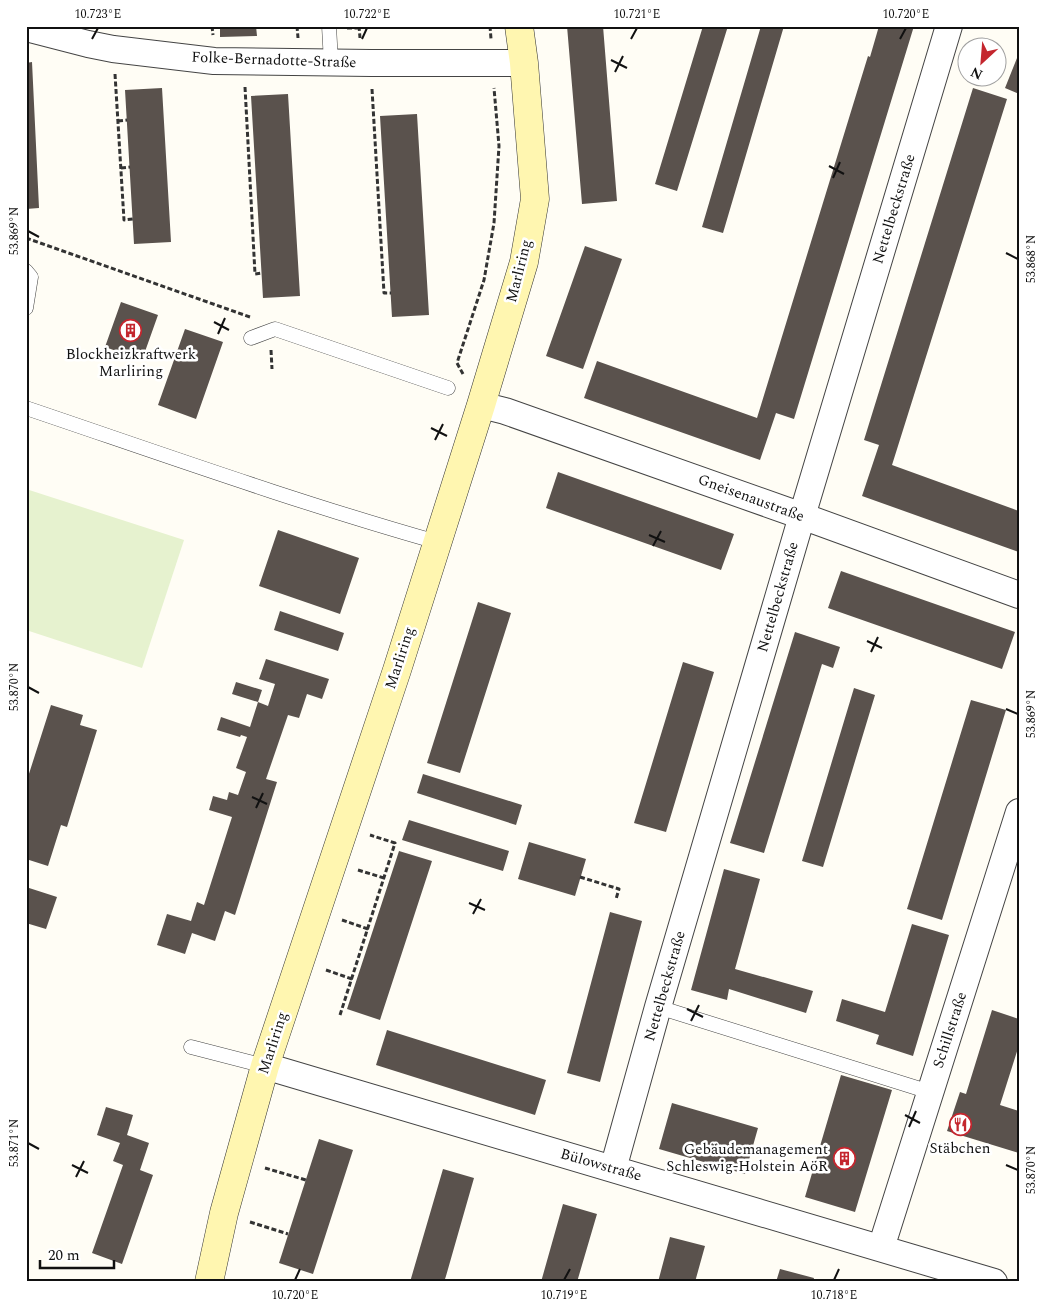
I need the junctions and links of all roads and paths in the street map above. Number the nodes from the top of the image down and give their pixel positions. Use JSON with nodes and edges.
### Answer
{"nodes":[{"id":1,"x":329,"y":26,"type":"edge"},
{"id":2,"x":490,"y":26,"type":"edge"},
{"id":3,"x":519,"y":26,"type":"edge"},
{"id":4,"x":949,"y":26,"type":"edge"},
{"id":5,"x":26,"y":28,"type":"edge"},
{"id":6,"x":113,"y":48,"type":"junction"},
{"id":7,"x":244,"y":61,"type":"junction"},
{"id":8,"x":331,"y":62,"type":"junction"},
{"id":9,"x":524,"y":62,"type":"junction"},
{"id":10,"x":371,"y":63,"type":"junction"},
{"id":11,"x":492,"y":63,"type":"junction"},
{"id":12,"x":127,"y":120,"type":"dead end"},
{"id":13,"x":118,"y":121,"type":"junction"},
{"id":14,"x":247,"y":121,"type":"junction"},
{"id":15,"x":252,"y":121,"type":"dead end"},
{"id":16,"x":375,"y":140,"type":"junction"},
{"id":17,"x":382,"y":140,"type":"dead end"},
{"id":18,"x":130,"y":167,"type":"dead end"},
{"id":19,"x":121,"y":168,"type":"junction"},
{"id":20,"x":256,"y":170,"type":"dead end"},
{"id":21,"x":250,"y":171,"type":"junction"},
{"id":22,"x":378,"y":190,"type":"junction"},
{"id":23,"x":385,"y":190,"type":"dead end"},
{"id":24,"x":133,"y":219,"type":"dead end"},
{"id":25,"x":252,"y":225,"type":"junction"},
{"id":26,"x":259,"y":225,"type":"dead end"},
{"id":27,"x":26,"y":238,"type":"edge"},
{"id":28,"x":388,"y":244,"type":"dead end"},
{"id":29,"x":381,"y":245,"type":"junction"},
{"id":30,"x":26,"y":271,"type":"edge"},
{"id":31,"x":262,"y":273,"type":"dead end"},
{"id":32,"x":391,"y":293,"type":"dead end"},
{"id":33,"x":26,"y":308,"type":"edge"},
{"id":34,"x":258,"y":336,"type":"junction"},
{"id":35,"x":457,"y":363,"type":"dead end"},
{"id":36,"x":272,"y":369,"type":"dead end"},
{"id":37,"x":448,"y":388,"type":"dead end"},
{"id":38,"x":482,"y":405,"type":"junction"},
{"id":39,"x":26,"y":408,"type":"edge"},
{"id":40,"x":802,"y":516,"type":"junction"},
{"id":41,"x":437,"y":542,"type":"junction"},
{"id":42,"x":1019,"y":595,"type":"edge"},
{"id":43,"x":1019,"y":812,"type":"edge"},
{"id":44,"x":369,"y":834,"type":"dead end"},
{"id":45,"x":358,"y":870,"type":"dead end"},
{"id":46,"x":580,"y":877,"type":"dead end"},
{"id":47,"x":384,"y":878,"type":"junction"},
{"id":48,"x":616,"y":899,"type":"dead end"},
{"id":49,"x":342,"y":920,"type":"dead end"},
{"id":50,"x":368,"y":929,"type":"junction"},
{"id":51,"x":326,"y":970,"type":"dead end"},
{"id":52,"x":352,"y":979,"type":"junction"},
{"id":53,"x":658,"y":1007,"type":"junction"},
{"id":54,"x":340,"y":1014,"type":"dead end"},
{"id":55,"x":192,"y":1047,"type":"dead end"},
{"id":56,"x":264,"y":1066,"type":"junction"},
{"id":57,"x":930,"y":1092,"type":"junction"},
{"id":58,"x":264,"y":1168,"type":"dead end"},
{"id":59,"x":613,"y":1169,"type":"junction"},
{"id":60,"x":306,"y":1180,"type":"dead end"},
{"id":61,"x":250,"y":1222,"type":"dead end"},
{"id":62,"x":288,"y":1234,"type":"dead end"},
{"id":63,"x":881,"y":1248,"type":"junction"},
{"id":64,"x":209,"y":1282,"type":"edge"},
{"id":65,"x":994,"y":1282,"type":"edge"}],
"edges":[{"from":1,"to":8,"type":"lane"},
{"from":2,"to":11,"type":"path"},
{"from":3,"to":9,"type":"street","name":"Marliring"},
{"from":4,"to":40,"type":"street","name":"Nettelbeckstraße"},
{"from":5,"to":6,"type":"street","name":"Folke-Bernadotte-Straße"},
{"from":6,"to":7,"type":"street","name":"Folke-Bernadotte-Straße"},
{"from":6,"to":13,"type":"path"},
{"from":7,"to":8,"type":"street","name":"Folke-Bernadotte-Straße"},
{"from":7,"to":14,"type":"path"},
{"from":8,"to":10,"type":"street","name":"Folke-Bernadotte-Straße"},
{"from":9,"to":11,"type":"street","name":"Folke-Bernadotte-Straße"},
{"from":9,"to":38,"type":"street","name":"Marliring"},
{"from":10,"to":11,"type":"street","name":"Folke-Bernadotte-Straße"},
{"from":10,"to":16,"type":"path"},
{"from":11,"to":35,"type":"path"},
{"from":12,"to":13,"type":"path"},
{"from":13,"to":19,"type":"path"},
{"from":14,"to":15,"type":"path"},
{"from":14,"to":21,"type":"path"},
{"from":16,"to":17,"type":"path"},
{"from":16,"to":22,"type":"path"},
{"from":18,"to":19,"type":"path"},
{"from":19,"to":24,"type":"path"},
{"from":20,"to":21,"type":"path"},
{"from":21,"to":25,"type":"path"},
{"from":22,"to":23,"type":"path"},
{"from":22,"to":29,"type":"path"},
{"from":25,"to":26,"type":"path"},
{"from":25,"to":31,"type":"path"},
{"from":27,"to":34,"type":"path"},
{"from":28,"to":29,"type":"path"},
{"from":29,"to":32,"type":"path"},
{"from":30,"to":33,"type":"lane"},
{"from":34,"to":36,"type":"path"},
{"from":34,"to":37,"type":"lane"},
{"from":38,"to":40,"type":"street","name":"Gneisenaustraße"},
{"from":38,"to":41,"type":"street","name":"Marliring"},
{"from":39,"to":41,"type":"lane"},
{"from":40,"to":42,"type":"street","name":"Gneisenaustraße"},
{"from":40,"to":53,"type":"street","name":"Nettelbeckstraße"},
{"from":41,"to":56,"type":"street","name":"Marliring"},
{"from":43,"to":57,"type":"street","name":"Schillstraße"},
{"from":44,"to":47,"type":"path"},
{"from":45,"to":47,"type":"path"},
{"from":46,"to":48,"type":"path"},
{"from":47,"to":50,"type":"path"},
{"from":49,"to":50,"type":"path"},
{"from":50,"to":52,"type":"path"},
{"from":51,"to":52,"type":"path"},
{"from":52,"to":54,"type":"path"},
{"from":53,"to":57,"type":"lane"},
{"from":53,"to":59,"type":"street","name":"Nettelbeckstraße"},
{"from":55,"to":56,"type":"lane"},
{"from":56,"to":59,"type":"street","name":"Bülowstraße"},
{"from":56,"to":64,"type":"street","name":"Marliring"},
{"from":57,"to":63,"type":"street","name":"Schillstraße"},
{"from":58,"to":60,"type":"path"},
{"from":59,"to":63,"type":"street","name":"Bülowstraße"},
{"from":61,"to":62,"type":"path"},
{"from":63,"to":65,"type":"street","name":"Bülowstraße"}]}
